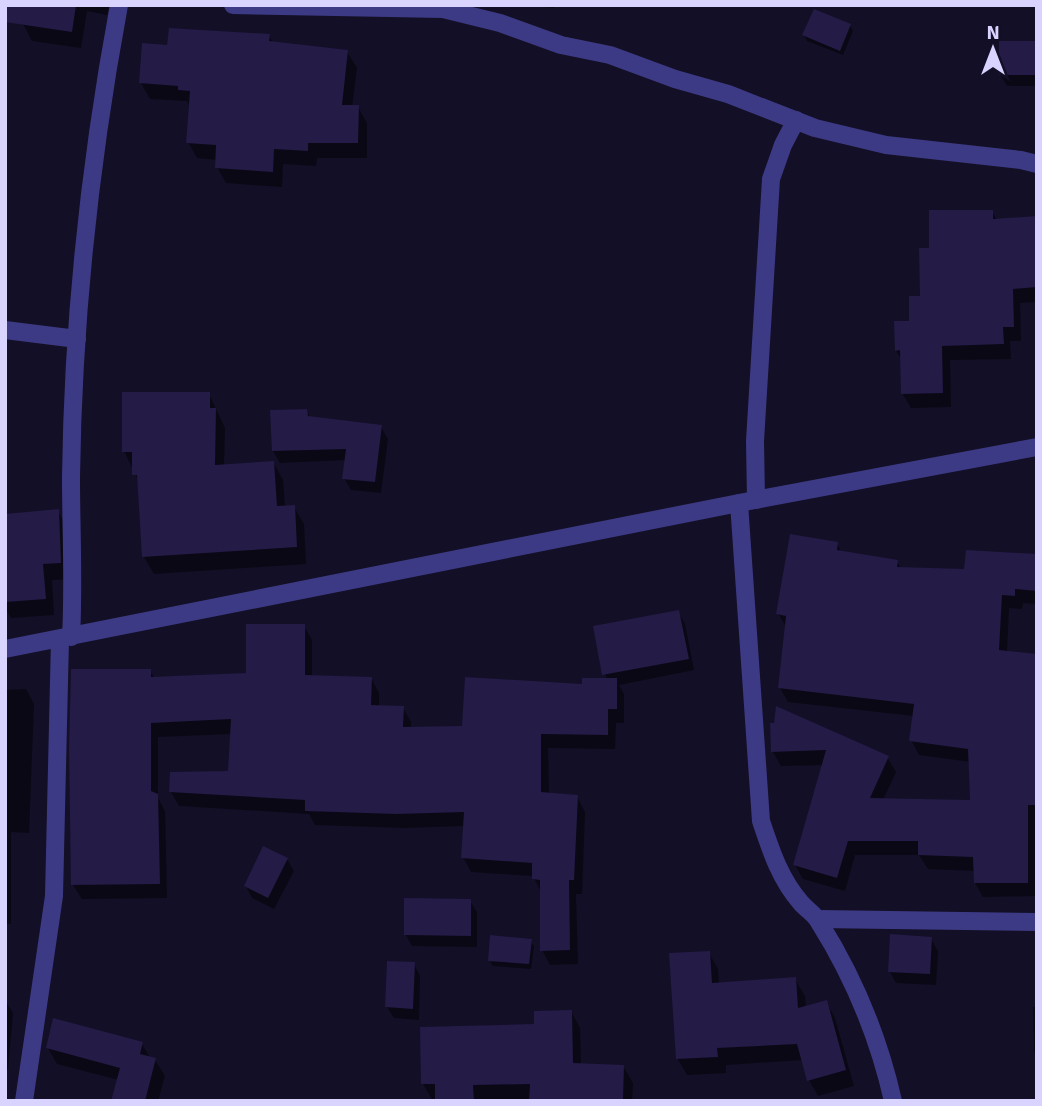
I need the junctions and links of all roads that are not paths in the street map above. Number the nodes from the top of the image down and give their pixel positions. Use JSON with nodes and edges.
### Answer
{"nodes":[{"id":1,"x":119,"y":5,"type":"edge"},
{"id":2,"x":233,"y":5,"type":"edge"},
{"id":3,"x":444,"y":7,"type":"edge"},
{"id":4,"x":796,"y":120,"type":"junction"},
{"id":5,"x":1037,"y":164,"type":"edge"},
{"id":6,"x":5,"y":330,"type":"edge"},
{"id":7,"x":77,"y":339,"type":"junction"},
{"id":8,"x":1037,"y":447,"type":"edge"},
{"id":9,"x":748,"y":501,"type":"junction"},
{"id":10,"x":65,"y":638,"type":"junction"},
{"id":11,"x":5,"y":649,"type":"edge"},
{"id":12,"x":818,"y":919,"type":"junction"},
{"id":13,"x":1037,"y":922,"type":"edge"},
{"id":14,"x":24,"y":1101,"type":"edge"},
{"id":15,"x":892,"y":1101,"type":"edge"}],
"edges":[{"from":1,"to":7,"type":"street"},
{"from":2,"to":3,"type":"street"},
{"from":3,"to":4,"type":"street"},
{"from":4,"to":5,"type":"street"},
{"from":4,"to":9,"type":"street"},
{"from":6,"to":7,"type":"street"},
{"from":7,"to":10,"type":"street"},
{"from":8,"to":9,"type":"street"},
{"from":9,"to":10,"type":"street"},
{"from":9,"to":12,"type":"street"},
{"from":10,"to":11,"type":"street"},
{"from":10,"to":14,"type":"street"},
{"from":12,"to":13,"type":"street"},
{"from":12,"to":15,"type":"street"}]}
